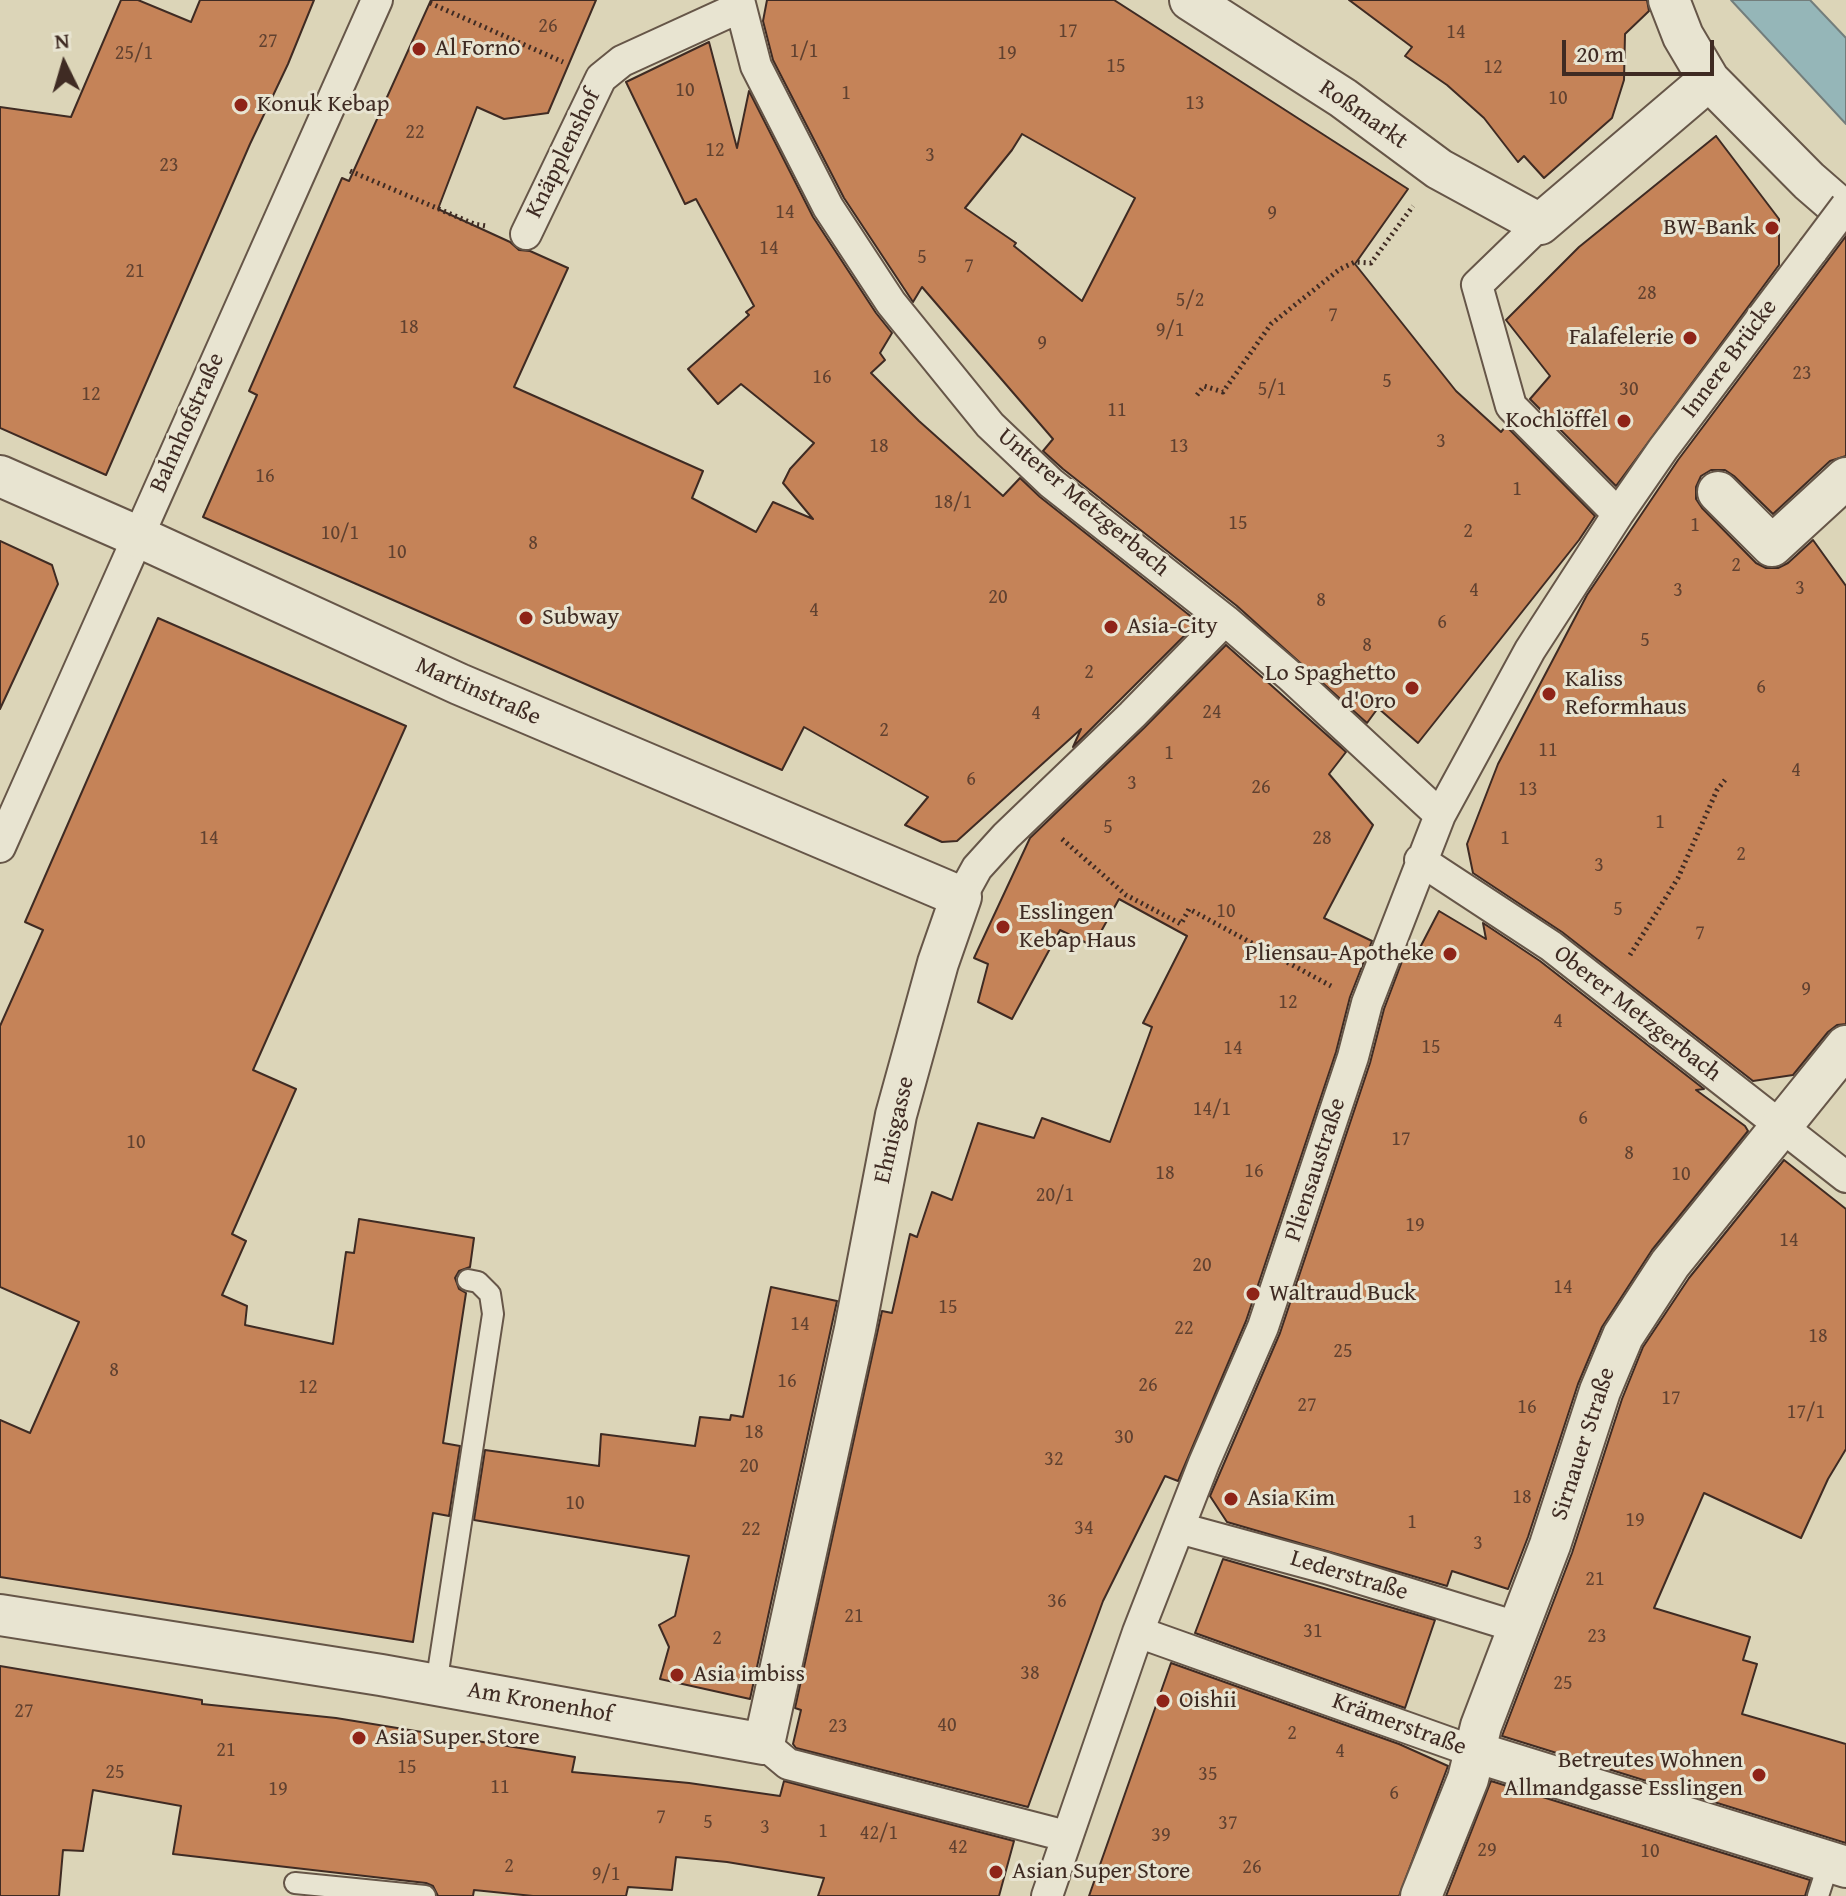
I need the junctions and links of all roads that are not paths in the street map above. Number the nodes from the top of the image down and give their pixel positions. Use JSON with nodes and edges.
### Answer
{"nodes":[{"id":1,"x":377,"y":0,"type":"edge"},
{"id":2,"x":1190,"y":0,"type":"edge"},
{"id":3,"x":1669,"y":0,"type":"edge"},
{"id":4,"x":740,"y":4,"type":"edge"},
{"id":5,"x":1709,"y":80,"type":"junction"},
{"id":6,"x":1846,"y":206,"type":"edge"},
{"id":7,"x":1846,"y":213,"type":"edge"},
{"id":8,"x":1540,"y":224,"type":"junction"},
{"id":9,"x":526,"y":234,"type":"road end"},
{"id":10,"x":0,"y":476,"type":"edge"},
{"id":11,"x":1846,"y":478,"type":"edge"},
{"id":12,"x":1718,"y":492,"type":"dead end"},
{"id":13,"x":1618,"y":514,"type":"junction"},
{"id":14,"x":139,"y":537,"type":"junction"},
{"id":15,"x":1225,"y":620,"type":"junction"},
{"id":16,"x":1440,"y":815,"type":"junction"},
{"id":17,"x":0,"y":847,"type":"edge"},
{"id":18,"x":1420,"y":860,"type":"junction"},
{"id":19,"x":961,"y":897,"type":"junction"},
{"id":20,"x":1846,"y":1046,"type":"edge"},
{"id":21,"x":1779,"y":1126,"type":"junction"},
{"id":22,"x":1846,"y":1177,"type":"edge"},
{"id":23,"x":468,"y":1280,"type":"dead end"},
{"id":24,"x":1179,"y":1528,"type":"junction"},
{"id":25,"x":0,"y":1615,"type":"edge"},
{"id":26,"x":1517,"y":1627,"type":"junction"},
{"id":27,"x":1138,"y":1632,"type":"junction"},
{"id":28,"x":436,"y":1685,"type":"junction"},
{"id":29,"x":764,"y":1744,"type":"junction"},
{"id":30,"x":1475,"y":1752,"type":"junction"},
{"id":31,"x":1066,"y":1836,"type":"junction"},
{"id":32,"x":1831,"y":1875,"type":"edge"},
{"id":33,"x":295,"y":1883,"type":"dead end"},
{"id":34,"x":425,"y":1896,"type":"edge"},
{"id":35,"x":1047,"y":1896,"type":"edge"},
{"id":36,"x":1421,"y":1896,"type":"edge"}],
"edges":[{"from":1,"to":14,"type":"street","name":"Bahnhofstraße"},
{"from":2,"to":8,"type":"street","name":"Roßmarkt"},
{"from":3,"to":5,"type":"street"},
{"from":4,"to":9,"type":"street","name":"Knäpplenshof"},
{"from":4,"to":15,"type":"street","name":"Unterer Metzgerbach"},
{"from":5,"to":7,"type":"street"},
{"from":5,"to":8,"type":"street"},
{"from":6,"to":13,"type":"street","name":"Innere Brücke","bridge":true},
{"from":8,"to":13,"type":"street"},
{"from":10,"to":14,"type":"street","name":"Martinstraße"},
{"from":11,"to":12,"type":"street"},
{"from":13,"to":16,"type":"street","name":"Pliensaustraße"},
{"from":14,"to":17,"type":"street","name":"Bahnhofstraße"},
{"from":14,"to":19,"type":"street","name":"Martinstraße"},
{"from":15,"to":16,"type":"street","name":"Unterer Metzgerbach"},
{"from":15,"to":19,"type":"street","name":"Ehnisgasse"},
{"from":16,"to":18,"type":"street","name":"Pliensaustraße"},
{"from":18,"to":21,"type":"street","name":"Oberer Metzgerbach"},
{"from":18,"to":24,"type":"street","name":"Pliensaustraße"},
{"from":19,"to":29,"type":"street","name":"Ehnisgasse"},
{"from":20,"to":21,"type":"street","name":"Sirnauer Straße"},
{"from":21,"to":22,"type":"street","name":"Oberer Metzgerbach"},
{"from":21,"to":26,"type":"street","name":"Sirnauer Straße"},
{"from":23,"to":28,"type":"lane"},
{"from":24,"to":26,"type":"street","name":"Lederstraße"},
{"from":24,"to":27,"type":"street","name":"Pliensaustraße"},
{"from":25,"to":28,"type":"street","name":"Am Kronenhof"},
{"from":26,"to":30,"type":"street","name":"Sirnauer Straße"},
{"from":27,"to":30,"type":"street","name":"Krämerstraße"},
{"from":27,"to":31,"type":"street","name":"Pliensaustraße"},
{"from":28,"to":29,"type":"street","name":"Am Kronenhof"},
{"from":29,"to":31,"type":"street","name":"Am Kronenhof"},
{"from":30,"to":32,"type":"street","name":"Krämerstraße"},
{"from":30,"to":36,"type":"street","name":"Sirnauer Straße"},
{"from":31,"to":35,"type":"street","name":"Pliensaustraße"},
{"from":33,"to":34,"type":"lane"}]}
